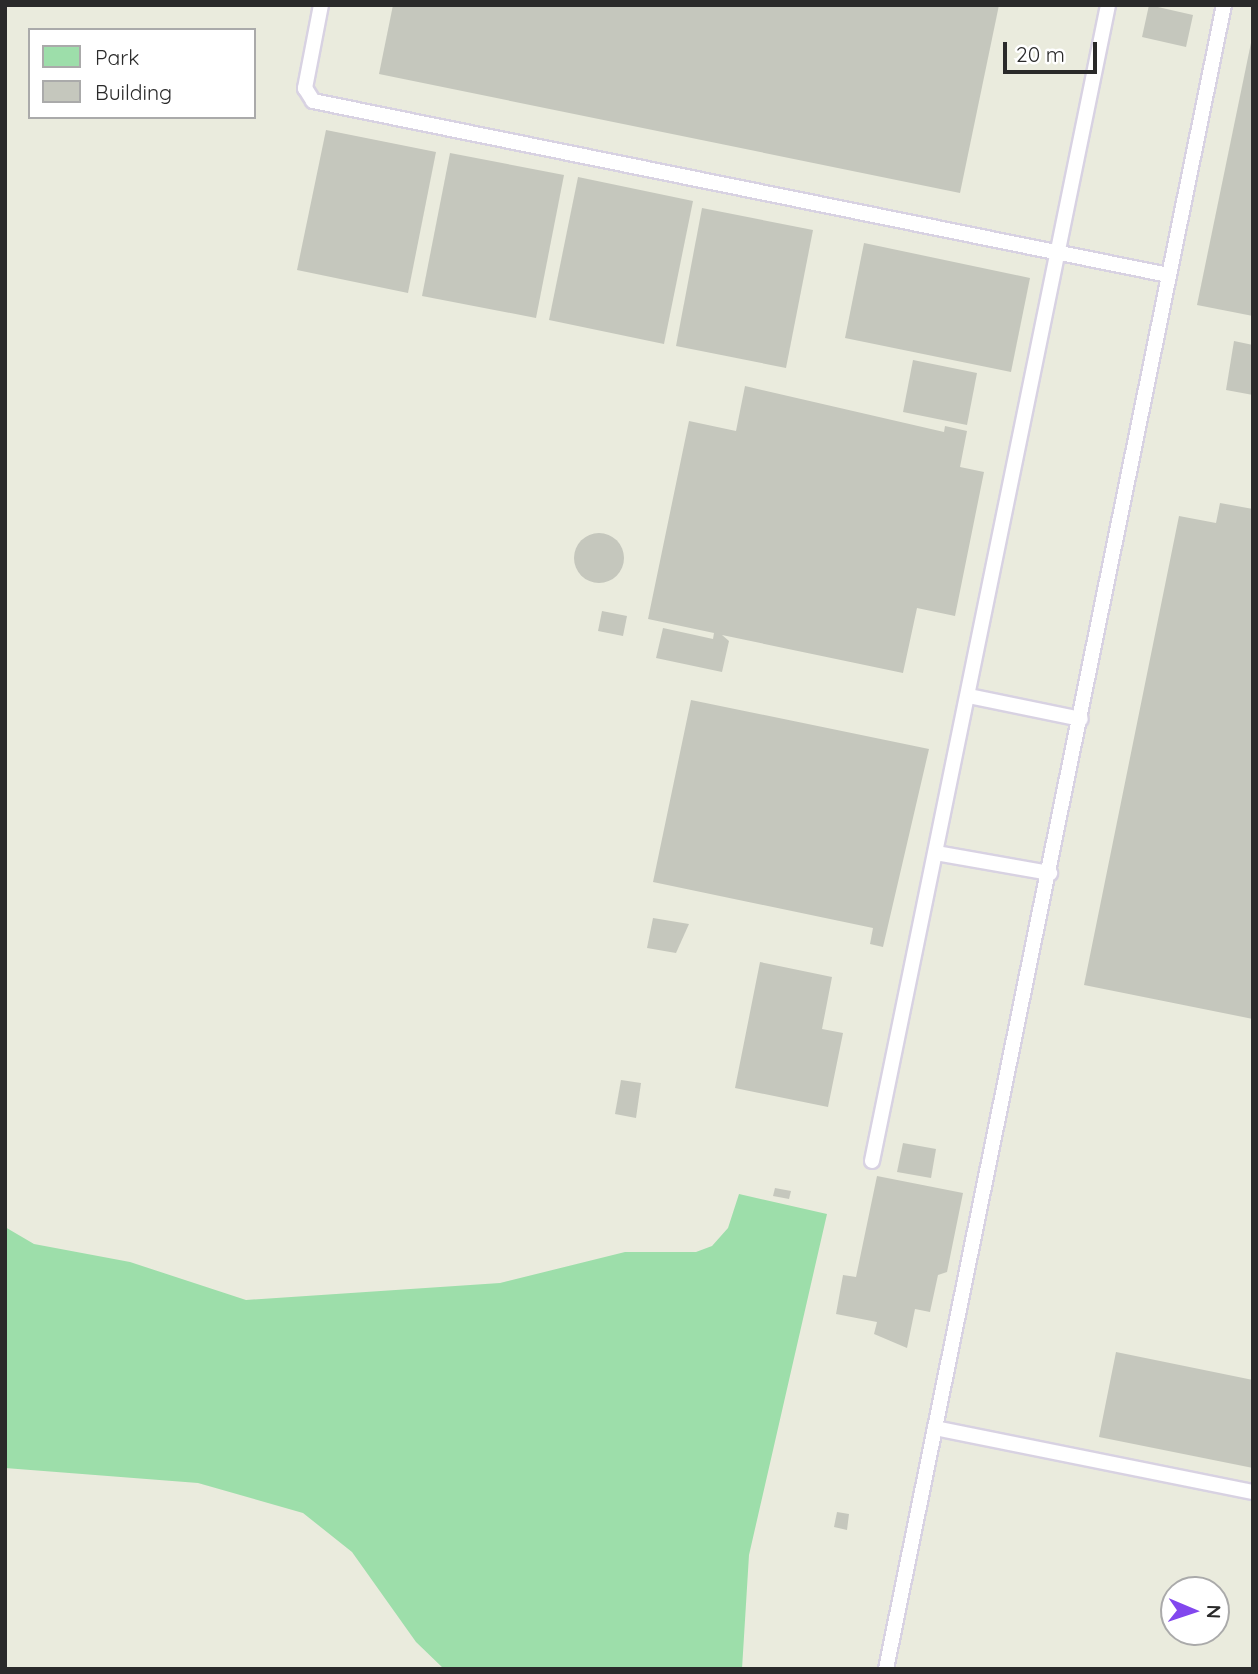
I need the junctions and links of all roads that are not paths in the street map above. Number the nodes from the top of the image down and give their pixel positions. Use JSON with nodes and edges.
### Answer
{"nodes":[{"id":1,"x":321,"y":5,"type":"edge"},
{"id":2,"x":1108,"y":5,"type":"edge"},
{"id":3,"x":1224,"y":5,"type":"edge"},
{"id":4,"x":1058,"y":252,"type":"junction"},
{"id":5,"x":1168,"y":275,"type":"junction"},
{"id":6,"x":968,"y":696,"type":"junction"},
{"id":7,"x":1081,"y":719,"type":"junction"},
{"id":8,"x":936,"y":853,"type":"junction"},
{"id":9,"x":1051,"y":873,"type":"junction"},
{"id":10,"x":872,"y":1161,"type":"dead end"},
{"id":11,"x":934,"y":1428,"type":"junction"},
{"id":12,"x":1253,"y":1492,"type":"edge"},
{"id":13,"x":886,"y":1669,"type":"edge"}],
"edges":[{"from":1,"to":4,"type":"lane"},
{"from":2,"to":4,"type":"lane"},
{"from":3,"to":5,"type":"lane"},
{"from":4,"to":5,"type":"lane"},
{"from":4,"to":6,"type":"lane"},
{"from":5,"to":7,"type":"lane"},
{"from":6,"to":7,"type":"lane"},
{"from":6,"to":8,"type":"lane"},
{"from":7,"to":9,"type":"lane"},
{"from":8,"to":9,"type":"lane"},
{"from":8,"to":10,"type":"lane"},
{"from":9,"to":11,"type":"lane"},
{"from":11,"to":12,"type":"lane"},
{"from":11,"to":13,"type":"lane"}]}
